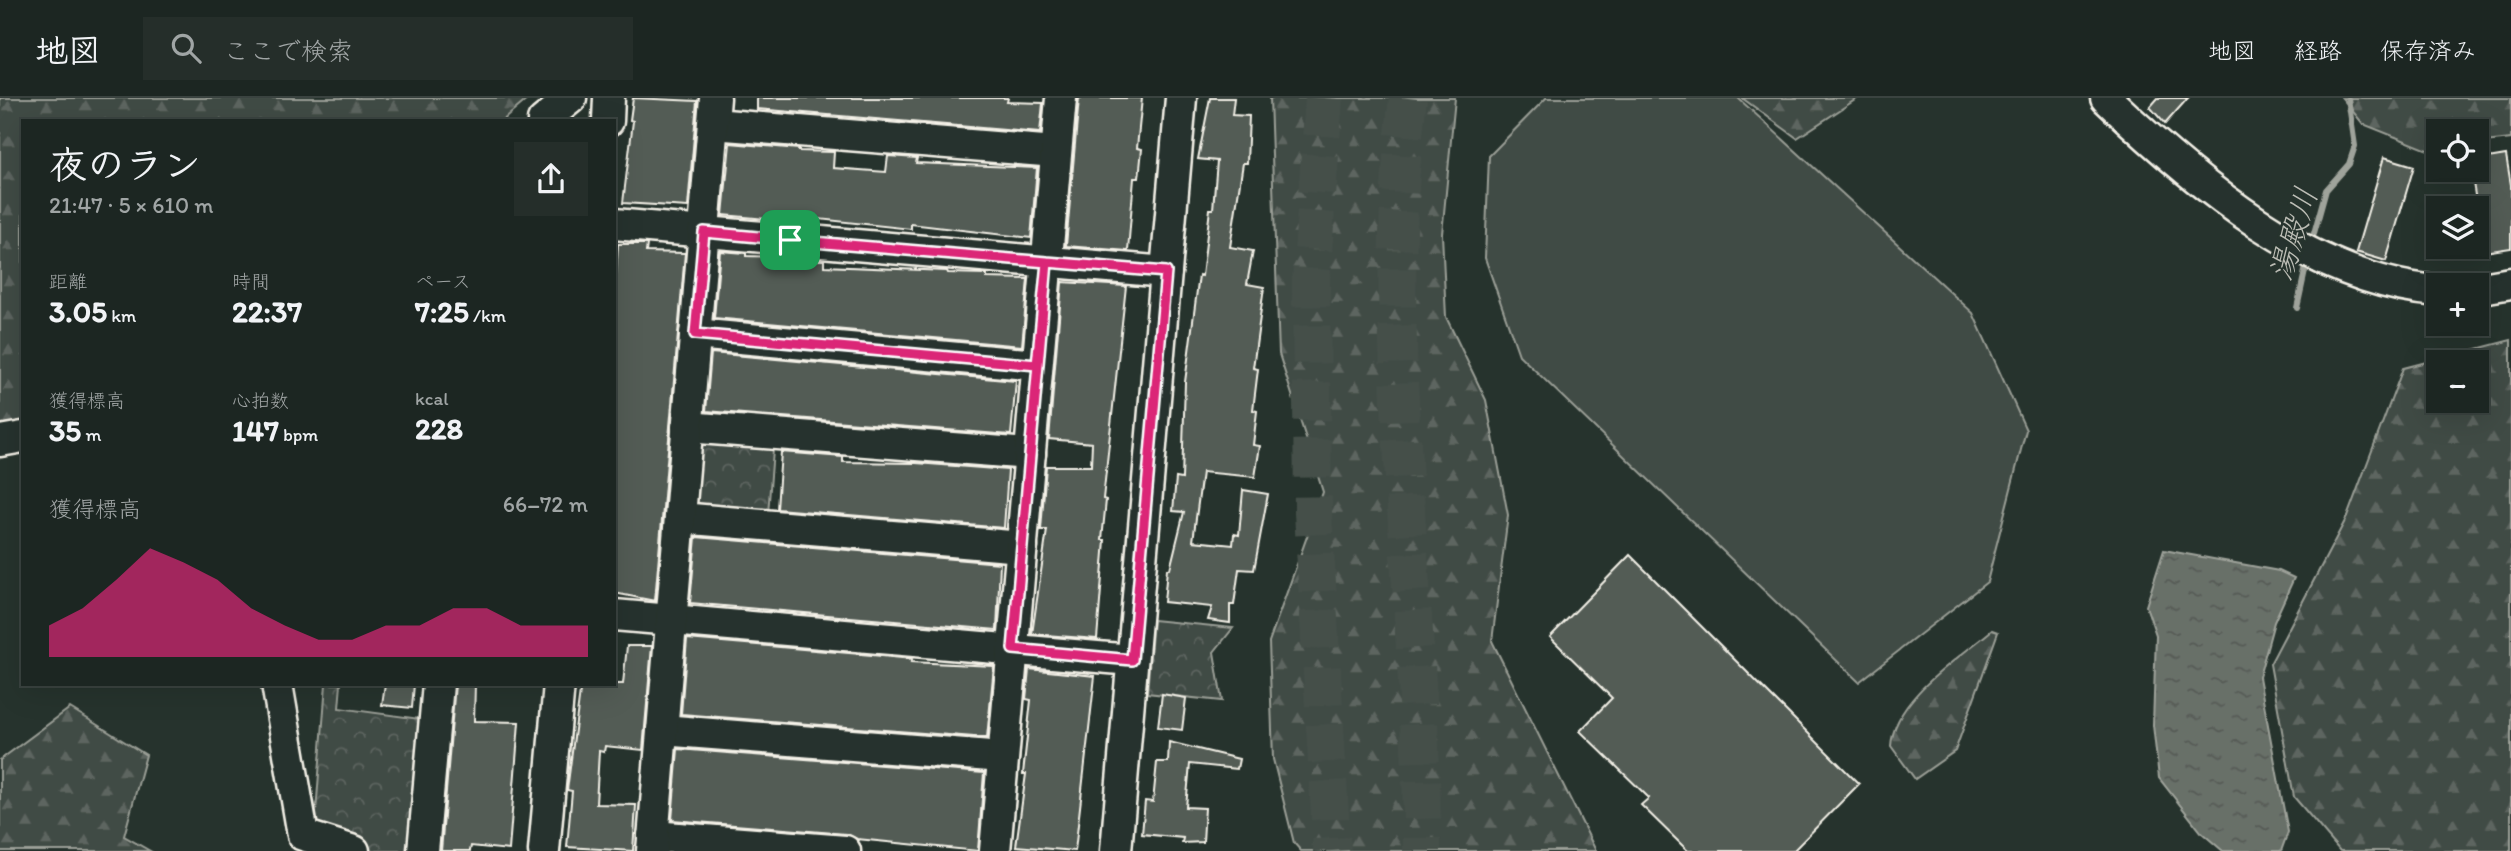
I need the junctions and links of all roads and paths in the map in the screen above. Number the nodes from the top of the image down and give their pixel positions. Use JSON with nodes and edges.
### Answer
{"nodes":[{"id":1,"x":571,"y":98,"type":"edge"},
{"id":2,"x":610,"y":98,"type":"edge"},
{"id":3,"x":1061,"y":98,"type":"edge"},
{"id":4,"x":1181,"y":98,"type":"edge"},
{"id":5,"x":2106,"y":98,"type":"edge"},
{"id":6,"x":714,"y":111,"type":"edge"},
{"id":7,"x":545,"y":119,"type":"edge"},
{"id":8,"x":608,"y":119,"type":"edge"},
{"id":9,"x":1056,"y":152,"type":"junction"},
{"id":10,"x":616,"y":225,"type":"edge"},
{"id":11,"x":704,"y":232,"type":"junction"},
{"id":12,"x":1047,"y":262,"type":"junction"},
{"id":13,"x":1166,"y":272,"type":"junction"},
{"id":14,"x":2511,"y":283,"type":"edge"},
{"id":15,"x":2489,"y":287,"type":"edge"},
{"id":16,"x":2426,"y":289,"type":"edge"},
{"id":17,"x":695,"y":334,"type":"junction"},
{"id":18,"x":1037,"y":365,"type":"junction"},
{"id":19,"x":687,"y":427,"type":"junction"},
{"id":20,"x":21,"y":437,"type":"edge"},
{"id":21,"x":0,"y":440,"type":"edge"},
{"id":22,"x":1030,"y":454,"type":"junction"},
{"id":23,"x":680,"y":518,"type":"junction"},
{"id":24,"x":1021,"y":547,"type":"junction"},
{"id":25,"x":616,"y":614,"type":"edge"},
{"id":26,"x":671,"y":620,"type":"junction"},
{"id":27,"x":1013,"y":649,"type":"junction"},
{"id":28,"x":1132,"y":660,"type":"junction"},
{"id":29,"x":276,"y":686,"type":"edge"},
{"id":30,"x":438,"y":686,"type":"edge"},
{"id":31,"x":559,"y":686,"type":"edge"},
{"id":32,"x":662,"y":730,"type":"junction"},
{"id":33,"x":1003,"y":757,"type":"junction"},
{"id":34,"x":652,"y":844,"type":"edge"},
{"id":35,"x":354,"y":851,"type":"edge"},
{"id":36,"x":423,"y":851,"type":"edge"},
{"id":37,"x":544,"y":851,"type":"edge"},
{"id":38,"x":845,"y":851,"type":"edge"},
{"id":39,"x":995,"y":851,"type":"edge"},
{"id":40,"x":1116,"y":851,"type":"edge"}],
"edges":[{"from":1,"to":7,"type":"street"},
{"from":2,"to":8,"type":"street"},
{"from":3,"to":9,"type":"street"},
{"from":4,"to":13,"type":"street"},
{"from":5,"to":16,"type":"street"},
{"from":6,"to":9,"type":"street"},
{"from":6,"to":11,"type":"street"},
{"from":9,"to":12,"type":"street"},
{"from":10,"to":11,"type":"street"},
{"from":11,"to":12,"type":"street"},
{"from":11,"to":17,"type":"street"},
{"from":12,"to":13,"type":"street"},
{"from":12,"to":18,"type":"street"},
{"from":13,"to":28,"type":"street"},
{"from":14,"to":15,"type":"street"},
{"from":17,"to":18,"type":"street"},
{"from":17,"to":19,"type":"street"},
{"from":18,"to":22,"type":"street"},
{"from":19,"to":22,"type":"street"},
{"from":19,"to":23,"type":"street"},
{"from":20,"to":21,"type":"street"},
{"from":22,"to":24,"type":"street"},
{"from":23,"to":24,"type":"street"},
{"from":23,"to":26,"type":"street"},
{"from":24,"to":27,"type":"street"},
{"from":25,"to":26,"type":"street"},
{"from":26,"to":27,"type":"street"},
{"from":26,"to":32,"type":"street"},
{"from":27,"to":28,"type":"street"},
{"from":27,"to":33,"type":"street"},
{"from":28,"to":40,"type":"street"},
{"from":29,"to":35,"type":"street"},
{"from":30,"to":36,"type":"street"},
{"from":31,"to":37,"type":"street"},
{"from":32,"to":33,"type":"street"},
{"from":32,"to":34,"type":"street"},
{"from":33,"to":39,"type":"street"},
{"from":34,"to":38,"type":"street"}]}
